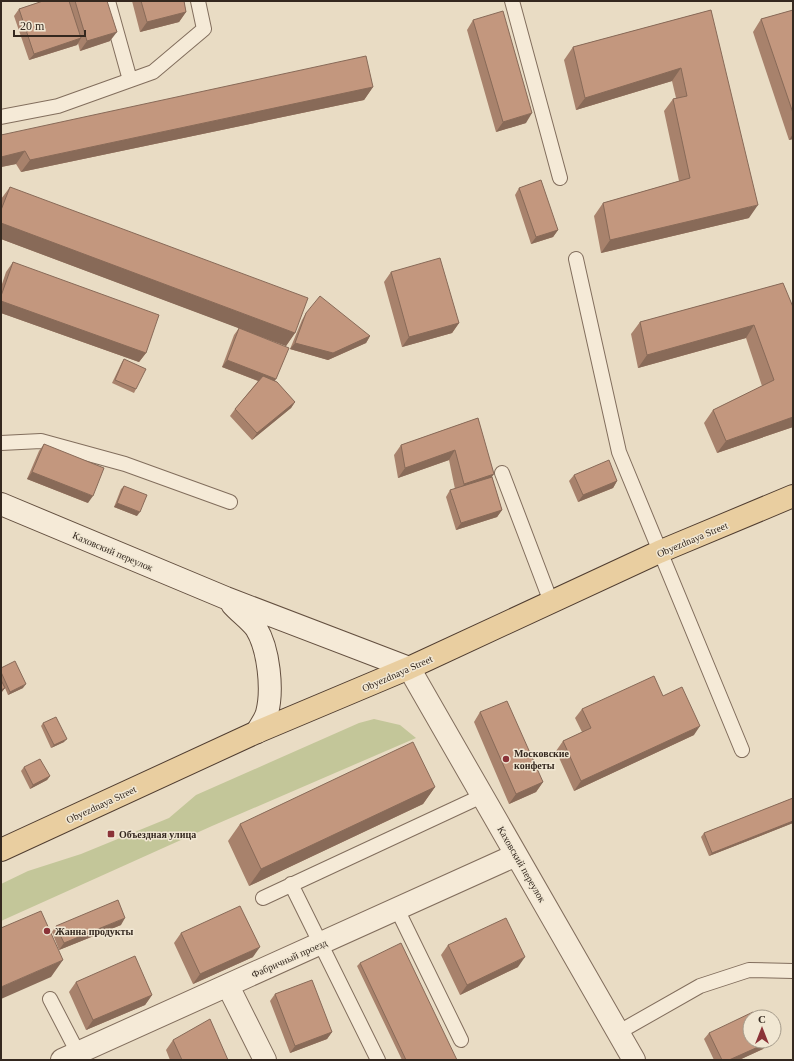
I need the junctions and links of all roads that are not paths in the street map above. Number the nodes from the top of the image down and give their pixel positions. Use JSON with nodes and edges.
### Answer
{"nodes":[{"id":1,"x":108,"y":1,"type":"edge"},
{"id":2,"x":198,"y":1,"type":"edge"},
{"id":3,"x":512,"y":1,"type":"edge"},
{"id":4,"x":130,"y":80,"type":"junction"},
{"id":5,"x":1,"y":117,"type":"edge"},
{"id":6,"x":560,"y":178,"type":"dead end"},
{"id":7,"x":576,"y":259,"type":"dead end"},
{"id":8,"x":1,"y":443,"type":"edge"},
{"id":9,"x":502,"y":473,"type":"dead end"},
{"id":10,"x":793,"y":496,"type":"edge"},
{"id":11,"x":230,"y":502,"type":"dead end"},
{"id":12,"x":1,"y":504,"type":"edge"},
{"id":13,"x":659,"y":552,"type":"junction"},
{"id":14,"x":226,"y":598,"type":"junction"},
{"id":15,"x":551,"y":602,"type":"junction"},
{"id":16,"x":410,"y":668,"type":"junction"},
{"id":17,"x":257,"y":732,"type":"junction"},
{"id":18,"x":742,"y":750,"type":"dead end"},
{"id":19,"x":482,"y":796,"type":"junction"},
{"id":20,"x":1,"y":850,"type":"edge"},
{"id":21,"x":516,"y":855,"type":"junction"},
{"id":22,"x":292,"y":884,"type":"junction"},
{"id":23,"x":263,"y":898,"type":"dead end"},
{"id":24,"x":397,"y":909,"type":"junction"},
{"id":25,"x":320,"y":944,"type":"junction"},
{"id":26,"x":793,"y":971,"type":"edge"},
{"id":27,"x":228,"y":986,"type":"junction"},
{"id":28,"x":50,"y":999,"type":"dead end"},
{"id":29,"x":618,"y":1032,"type":"junction"},
{"id":30,"x":461,"y":1040,"type":"dead end"},
{"id":31,"x":70,"y":1056,"type":"edge"},
{"id":32,"x":265,"y":1060,"type":"edge"},
{"id":33,"x":378,"y":1060,"type":"edge"},
{"id":34,"x":634,"y":1060,"type":"edge"}],
"edges":[{"from":1,"to":4,"type":"lane"},
{"from":2,"to":4,"type":"lane"},
{"from":3,"to":6,"type":"lane"},
{"from":4,"to":5,"type":"lane"},
{"from":7,"to":13,"type":"lane"},
{"from":8,"to":11,"type":"lane"},
{"from":9,"to":15,"type":"lane"},
{"from":10,"to":13,"type":"main road","name":"Obyezdnaya Street"},
{"from":12,"to":14,"type":"street","name":"Каховский переулок"},
{"from":13,"to":15,"type":"main road","name":"Obyezdnaya Street"},
{"from":13,"to":18,"type":"lane"},
{"from":14,"to":16,"type":"street","name":"Каховский переулок"},
{"from":14,"to":17,"type":"street"},
{"from":15,"to":16,"type":"main road","name":"Obyezdnaya Street"},
{"from":16,"to":17,"type":"main road","name":"Obyezdnaya Street"},
{"from":16,"to":19,"type":"street","name":"Каховский переулок"},
{"from":17,"to":20,"type":"main road","name":"Obyezdnaya Street"},
{"from":19,"to":21,"type":"street","name":"Каховский переулок"},
{"from":19,"to":22,"type":"lane"},
{"from":21,"to":24,"type":"street","name":"Фабричный проезд"},
{"from":21,"to":29,"type":"street","name":"Каховский переулок"},
{"from":22,"to":23,"type":"lane"},
{"from":22,"to":25,"type":"lane"},
{"from":24,"to":25,"type":"street","name":"Фабричный проезд"},
{"from":24,"to":30,"type":"lane"},
{"from":25,"to":27,"type":"street","name":"Фабричный проезд"},
{"from":25,"to":33,"type":"lane"},
{"from":26,"to":29,"type":"lane"},
{"from":27,"to":31,"type":"street","name":"Фабричный проезд"},
{"from":27,"to":32,"type":"street"},
{"from":28,"to":31,"type":"lane"},
{"from":29,"to":34,"type":"street","name":"Каховский переулок"}]}
